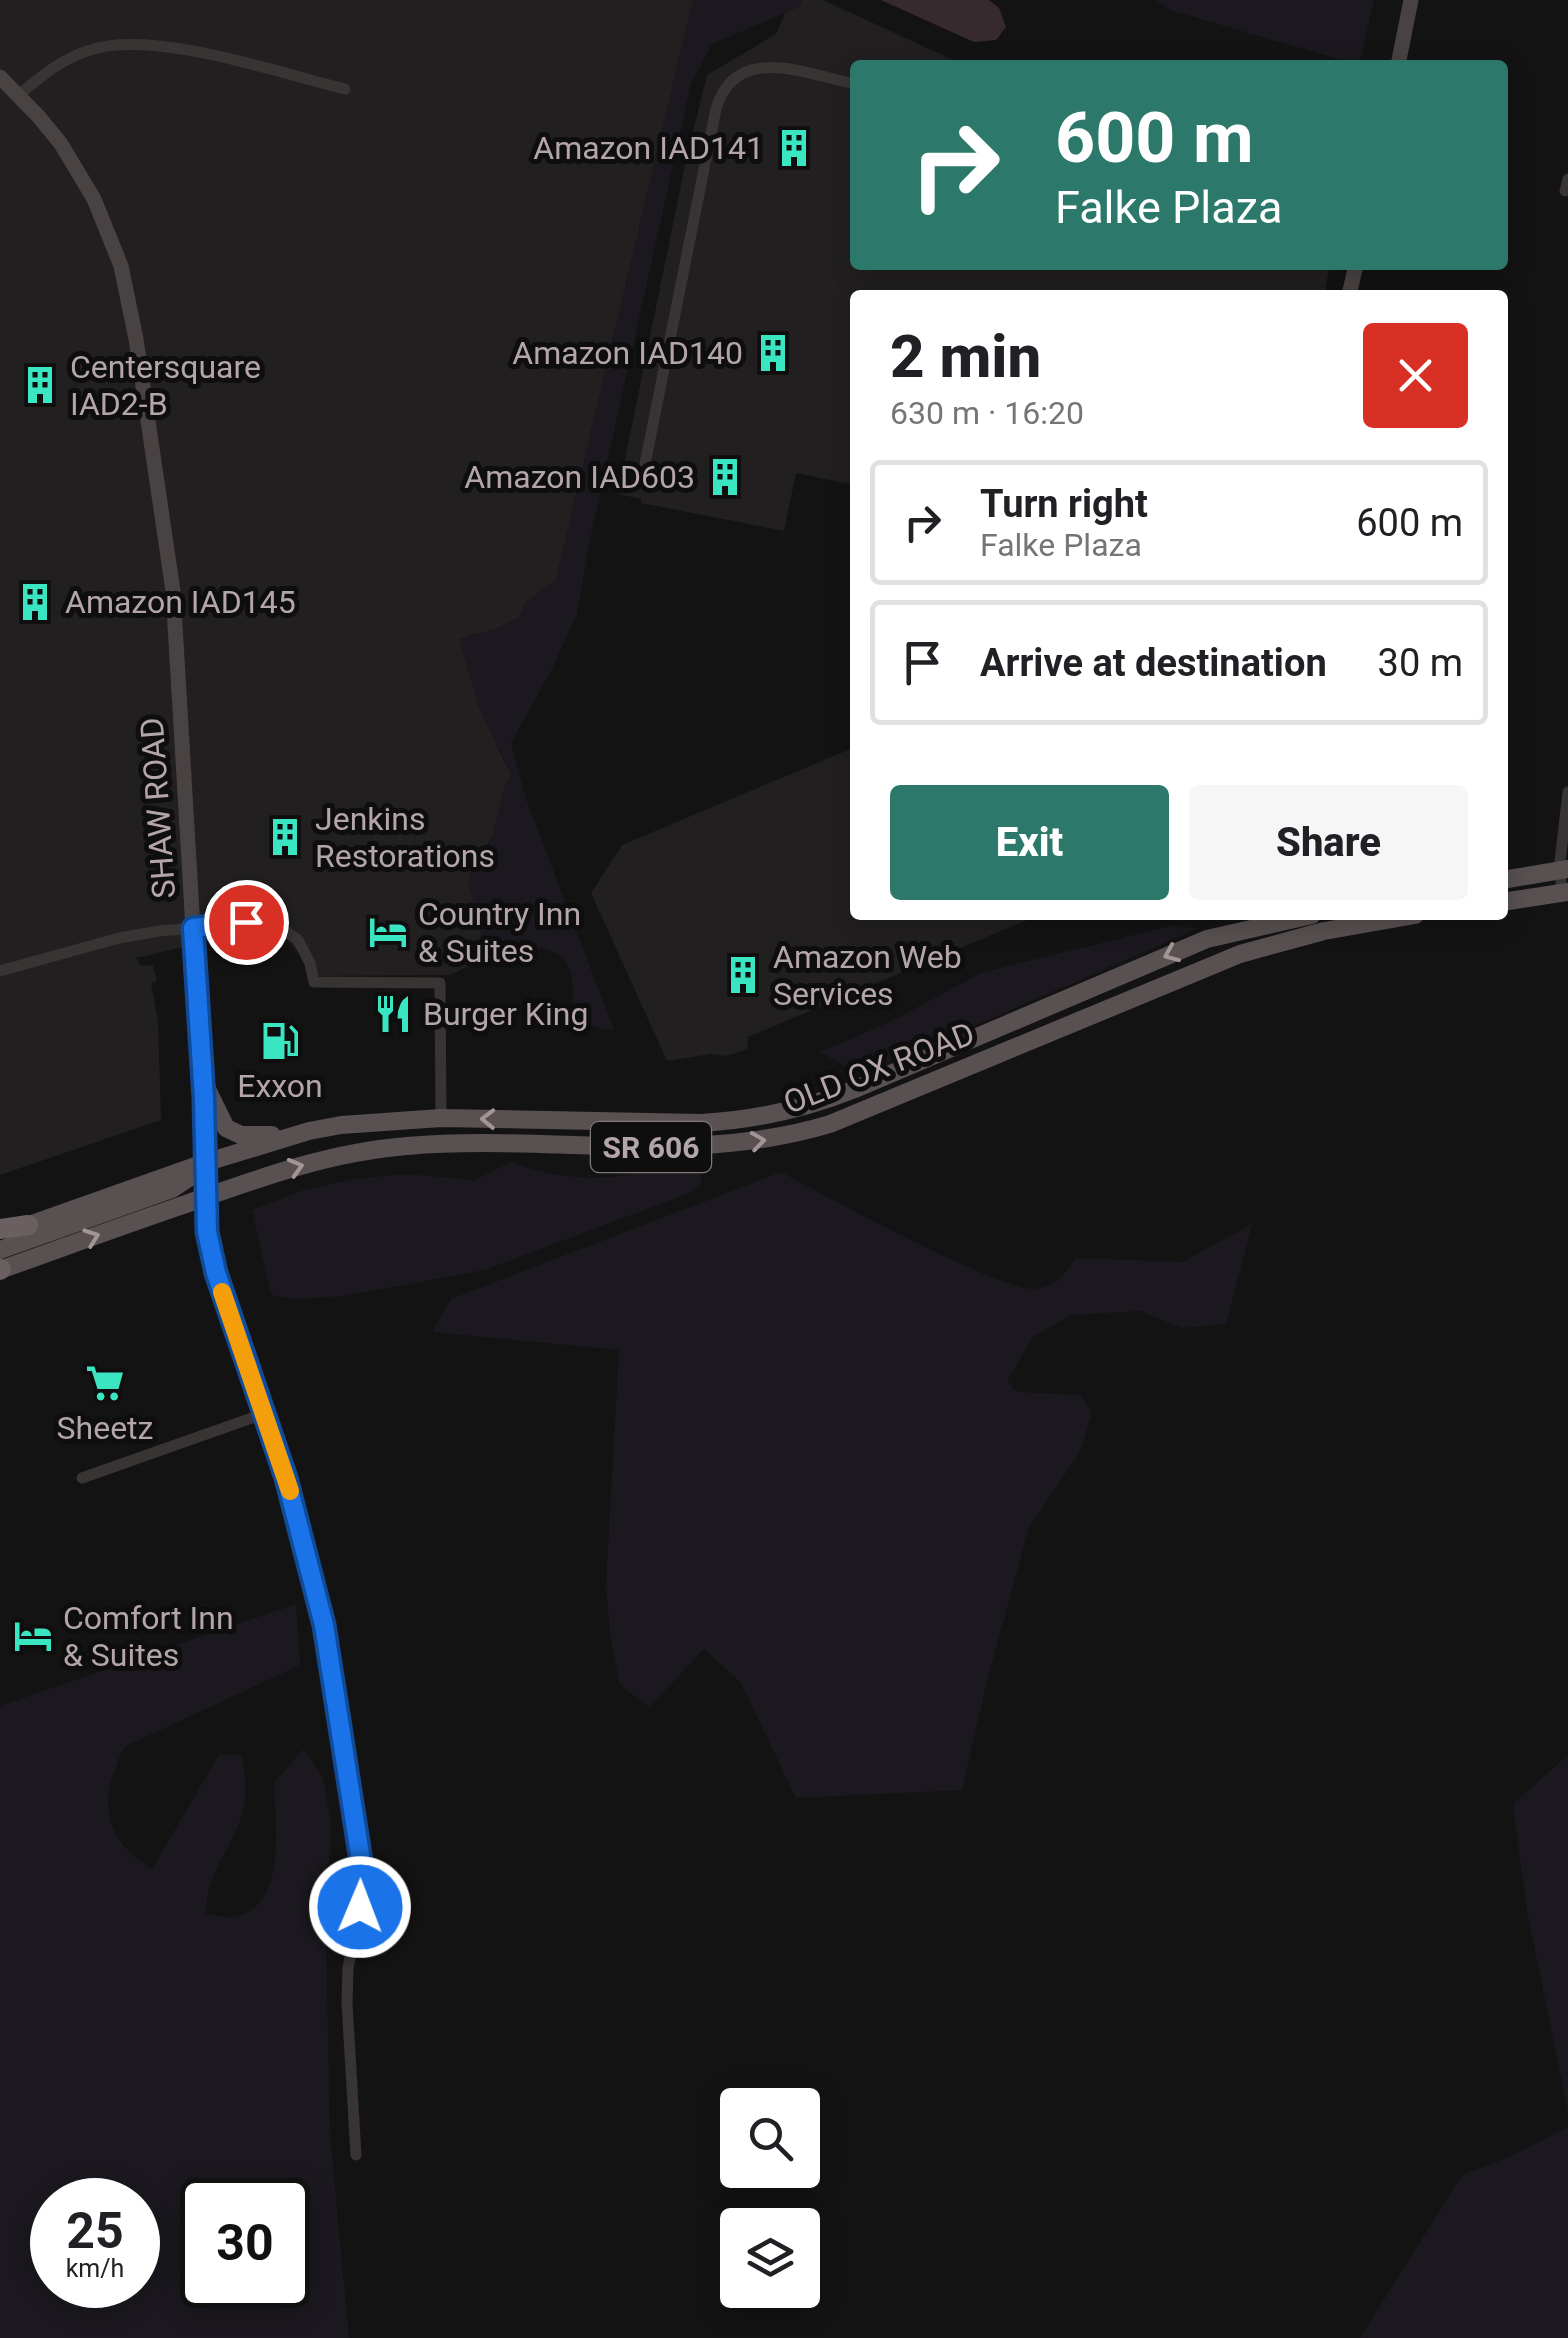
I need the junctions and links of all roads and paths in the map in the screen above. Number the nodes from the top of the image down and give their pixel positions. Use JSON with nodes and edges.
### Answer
{"nodes":[{"id":1,"x":1411,"y":0,"type":"edge"},
{"id":2,"x":1399,"y":60,"type":"edge"},
{"id":3,"x":0,"y":77,"type":"edge"},
{"id":4,"x":850,"y":83,"type":"edge"},
{"id":5,"x":345,"y":89,"type":"dead end"},
{"id":6,"x":19,"y":95,"type":"junction"},
{"id":7,"x":644,"y":469,"type":"dead end"},
{"id":8,"x":1568,"y":792,"type":"edge"},
{"id":9,"x":1564,"y":869,"type":"edge"},
{"id":10,"x":1508,"y":879,"type":"edge"},
{"id":11,"x":1565,"y":893,"type":"edge"},
{"id":12,"x":1508,"y":901,"type":"edge"},
{"id":13,"x":1238,"y":920,"type":"edge"},
{"id":14,"x":1262,"y":920,"type":"edge"},
{"id":15,"x":1385,"y":920,"type":"edge"},
{"id":16,"x":193,"y":928,"type":"junction"},
{"id":17,"x":1223,"y":935,"type":"junction"},
{"id":18,"x":1240,"y":954,"type":"junction"},
{"id":19,"x":0,"y":970,"type":"edge"},
{"id":20,"x":202,"y":1079,"type":"junction"},
{"id":21,"x":441,"y":1118,"type":"junction"},
{"id":22,"x":298,"y":1134,"type":"junction"},
{"id":23,"x":204,"y":1162,"type":"junction"},
{"id":24,"x":204,"y":1198,"type":"junction"},
{"id":25,"x":28,"y":1225,"type":"joint"},
{"id":26,"x":0,"y":1232,"type":"edge"},
{"id":27,"x":0,"y":1250,"type":"edge"},
{"id":28,"x":0,"y":1270,"type":"edge"},
{"id":29,"x":266,"y":1414,"type":"junction"},
{"id":30,"x":82,"y":1478,"type":"dead end"},
{"id":31,"x":356,"y":2156,"type":"dead end"}],
"edges":[{"from":1,"to":2,"type":"main road"},
{"from":3,"to":6,"type":"main road","name":"SHAW ROAD"},
{"from":4,"to":7,"type":"street"},
{"from":5,"to":6,"type":"street"},
{"from":6,"to":16,"type":"main road","name":"SHAW ROAD"},
{"from":8,"to":9,"type":"street"},
{"from":9,"to":10,"type":"main road"},
{"from":9,"to":11,"type":"street"},
{"from":11,"to":12,"type":"main road"},
{"from":13,"to":17,"type":"main road"},
{"from":14,"to":17,"type":"main road","name":"OLD OX ROAD","number":"SR 606"},
{"from":14,"to":18,"type":"main road"},
{"from":15,"to":18,"type":"main road","name":"OLD OX ROAD","number":"SR 606"},
{"from":16,"to":19,"type":"street"},
{"from":16,"to":20,"type":"main road","name":"SHAW ROAD"},
{"from":16,"to":21,"type":"street"},
{"from":17,"to":21,"type":"main road","name":"OLD OX ROAD","number":"SR 606","one_way":true},
{"from":24,"to":18,"type":"main road","name":"OLD OX ROAD","number":"SR 606","one_way":true},
{"from":20,"to":22,"type":"main road"},
{"from":20,"to":23,"type":"main road","name":"SHAW ROAD"},
{"from":21,"to":22,"type":"main road","name":"OLD OX ROAD","number":"SR 606"},
{"from":22,"to":23,"type":"main road","name":"OLD OX ROAD","number":"SR 606"},
{"from":23,"to":24,"type":"main road","name":"SHAW ROAD"},
{"from":23,"to":25,"type":"main road","name":"OLD OX ROAD","number":"SR 606"},
{"from":23,"to":27,"type":"main road"},
{"from":28,"to":24,"type":"main road","name":"OLD OX ROAD","number":"SR 606","one_way":true},
{"from":24,"to":29,"type":"street","name":"SHAW ROAD"},
{"from":25,"to":26,"type":"highway"},
{"from":29,"to":30,"type":"street"},
{"from":29,"to":31,"type":"street","name":"SHAW ROAD"}]}
